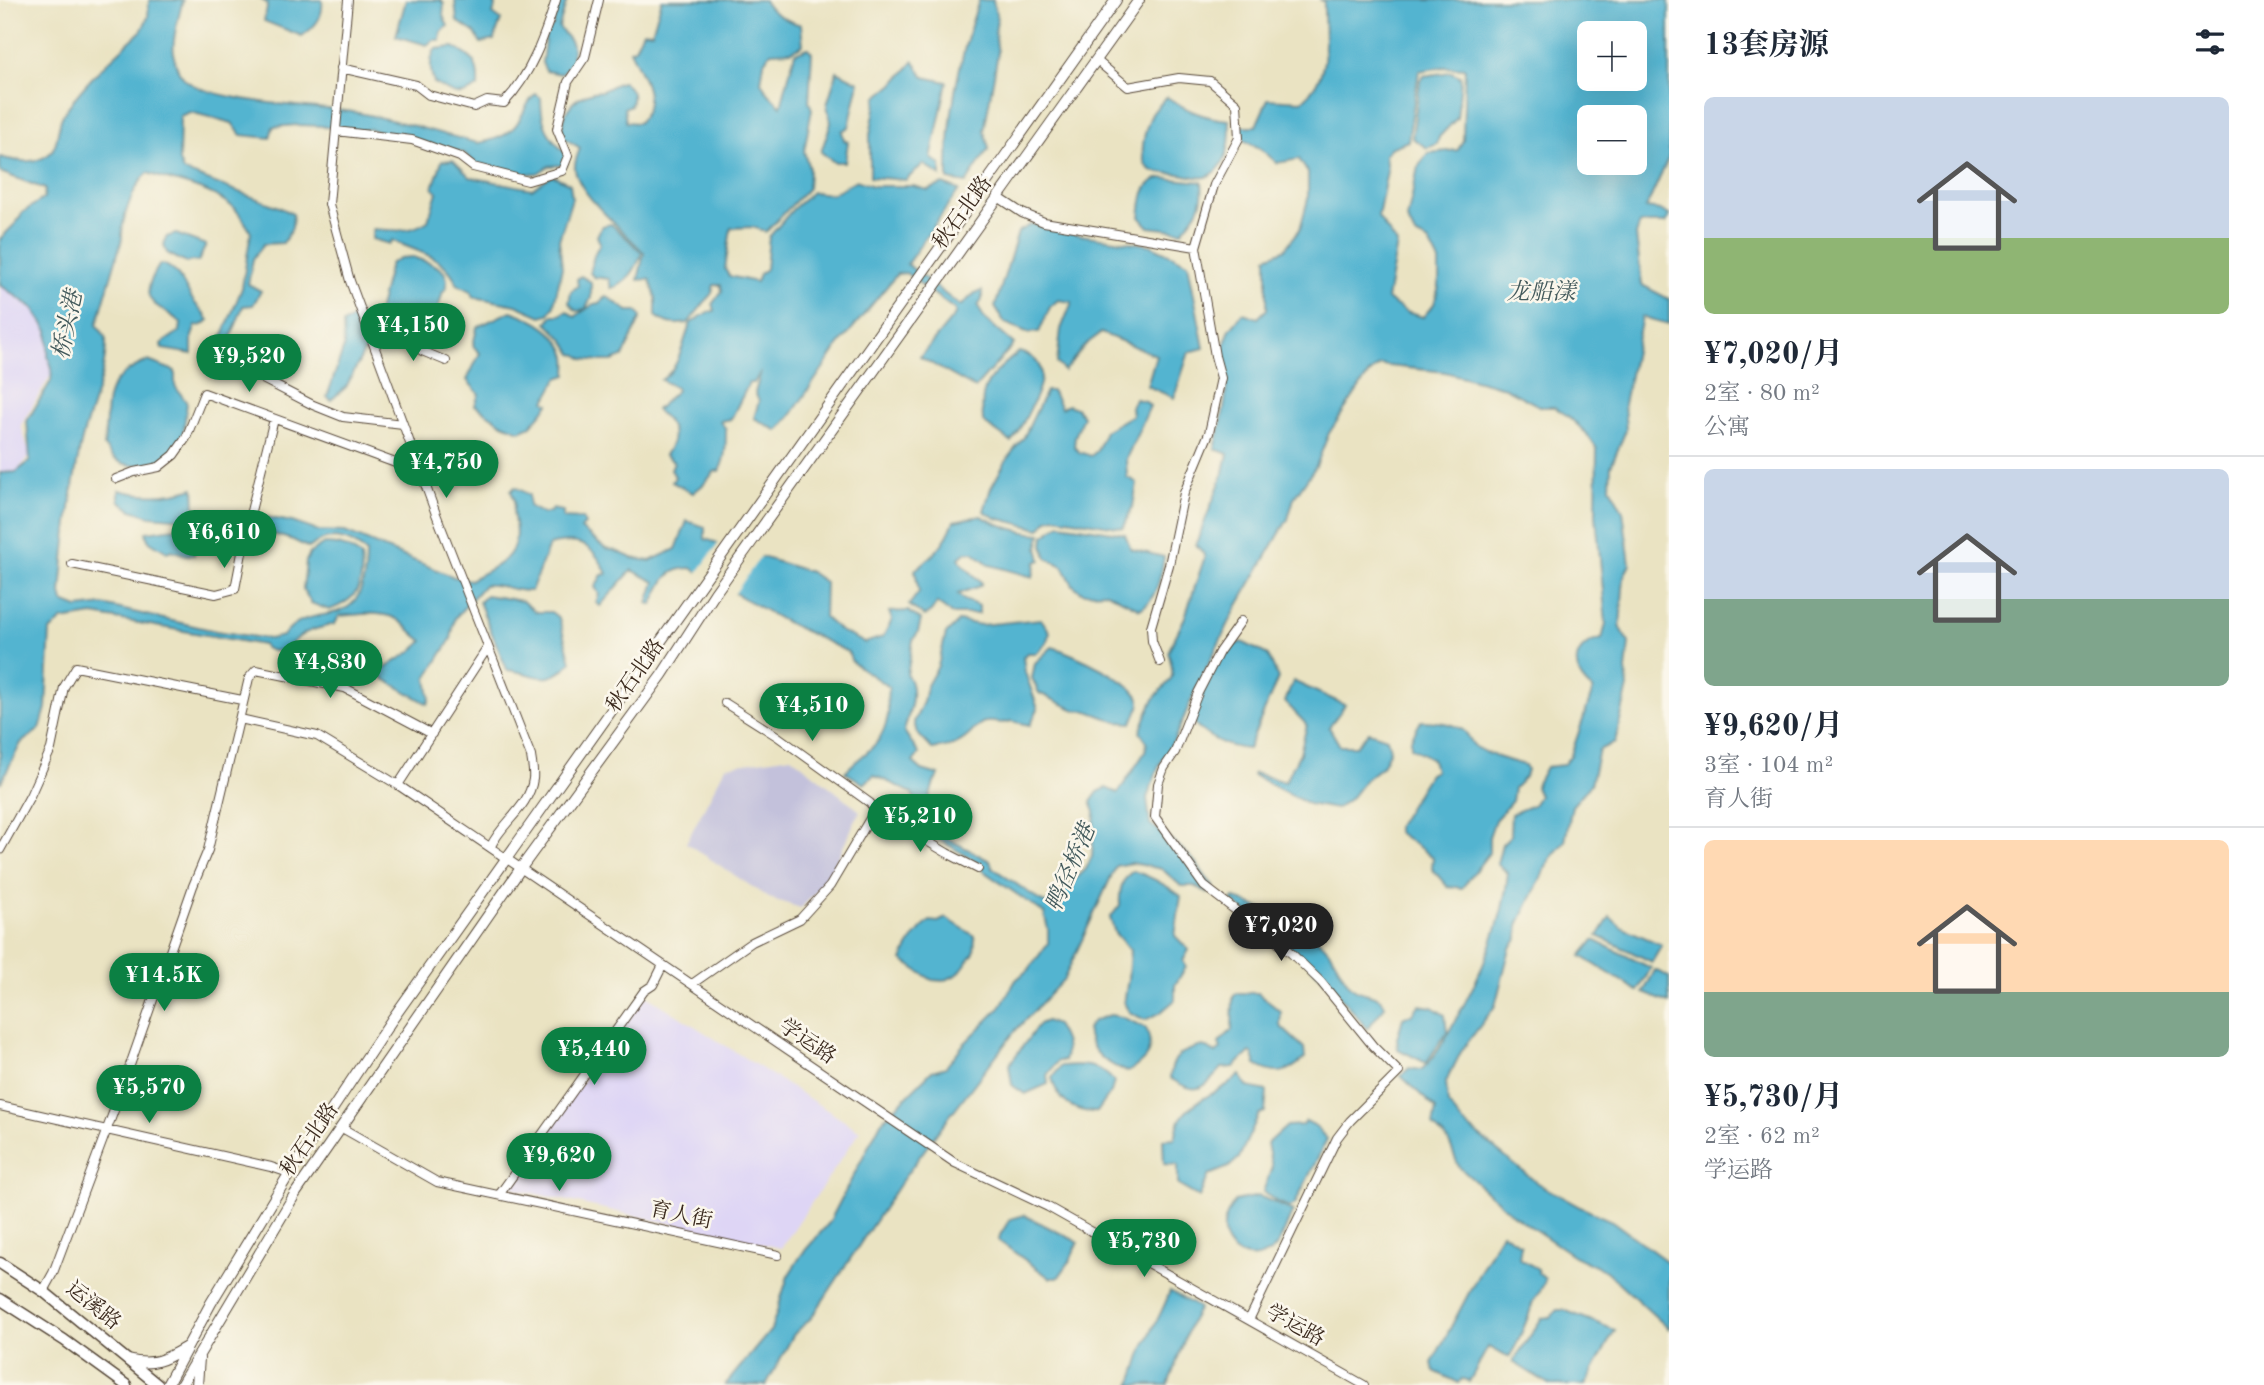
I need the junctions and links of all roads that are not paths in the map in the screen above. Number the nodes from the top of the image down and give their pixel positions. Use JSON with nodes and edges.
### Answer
{"nodes":[{"id":1,"x":348,"y":0,"type":"edge"},
{"id":2,"x":556,"y":0,"type":"edge"},
{"id":3,"x":599,"y":0,"type":"edge"},
{"id":4,"x":1116,"y":0,"type":"edge"},
{"id":5,"x":1139,"y":0,"type":"edge"},
{"id":6,"x":1096,"y":60,"type":"junction"},
{"id":7,"x":341,"y":68,"type":"junction"},
{"id":8,"x":336,"y":131,"type":"junction"},
{"id":9,"x":998,"y":197,"type":"junction"},
{"id":10,"x":1196,"y":247,"type":"junction"},
{"id":11,"x":375,"y":347,"type":"junction"},
{"id":12,"x":222,"y":358,"type":"dead end"},
{"id":13,"x":446,"y":361,"type":"dead end"},
{"id":14,"x":274,"y":419,"type":"junction"},
{"id":15,"x":403,"y":424,"type":"junction"},
{"id":16,"x":420,"y":472,"type":"junction"},
{"id":17,"x":116,"y":479,"type":"dead end"},
{"id":18,"x":72,"y":564,"type":"dead end"},
{"id":19,"x":1241,"y":621,"type":"dead end"},
{"id":20,"x":488,"y":648,"type":"junction"},
{"id":21,"x":1160,"y":662,"type":"dead end"},
{"id":22,"x":242,"y":700,"type":"junction"},
{"id":23,"x":725,"y":703,"type":"dead end"},
{"id":24,"x":240,"y":719,"type":"junction"},
{"id":25,"x":432,"y":734,"type":"junction"},
{"id":26,"x":398,"y":785,"type":"junction"},
{"id":27,"x":875,"y":810,"type":"junction"},
{"id":28,"x":491,"y":846,"type":"junction"},
{"id":29,"x":0,"y":850,"type":"edge"},
{"id":30,"x":508,"y":858,"type":"junction"},
{"id":31,"x":521,"y":868,"type":"junction"},
{"id":32,"x":978,"y":869,"type":"dead end"},
{"id":33,"x":663,"y":965,"type":"junction"},
{"id":34,"x":692,"y":984,"type":"junction"},
{"id":35,"x":0,"y":1107,"type":"edge"},
{"id":36,"x":342,"y":1128,"type":"junction"},
{"id":37,"x":106,"y":1130,"type":"junction"},
{"id":38,"x":289,"y":1173,"type":"junction"},
{"id":39,"x":499,"y":1195,"type":"junction"},
{"id":40,"x":778,"y":1255,"type":"dead end"},
{"id":41,"x":0,"y":1263,"type":"edge"},
{"id":42,"x":43,"y":1291,"type":"junction"},
{"id":43,"x":0,"y":1299,"type":"edge"},
{"id":44,"x":1249,"y":1320,"type":"junction"},
{"id":45,"x":188,"y":1345,"type":"junction"},
{"id":46,"x":200,"y":1353,"type":"junction"},
{"id":47,"x":128,"y":1360,"type":"junction"},
{"id":48,"x":108,"y":1372,"type":"junction"},
{"id":49,"x":117,"y":1385,"type":"edge"},
{"id":50,"x":126,"y":1385,"type":"edge"},
{"id":51,"x":158,"y":1385,"type":"edge"},
{"id":52,"x":167,"y":1385,"type":"edge"},
{"id":53,"x":181,"y":1385,"type":"edge"},
{"id":54,"x":197,"y":1385,"type":"edge"},
{"id":55,"x":1364,"y":1385,"type":"edge"}],
"edges":[{"from":1,"to":7,"type":"street"},
{"from":2,"to":7,"type":"street"},
{"from":3,"to":8,"type":"street"},
{"from":4,"to":30,"type":"main road","name":"秋石北路"},
{"from":5,"to":6,"type":"main road","name":"秋石北路"},
{"from":6,"to":9,"type":"main road","name":"秋石北路"},
{"from":6,"to":10,"type":"street"},
{"from":7,"to":8,"type":"street"},
{"from":8,"to":11,"type":"street"},
{"from":9,"to":10,"type":"street"},
{"from":9,"to":31,"type":"main road","name":"秋石北路"},
{"from":10,"to":21,"type":"street"},
{"from":11,"to":13,"type":"street"},
{"from":11,"to":15,"type":"street"},
{"from":12,"to":15,"type":"street"},
{"from":14,"to":16,"type":"street"},
{"from":14,"to":17,"type":"street"},
{"from":14,"to":18,"type":"street"},
{"from":15,"to":16,"type":"street"},
{"from":16,"to":20,"type":"street"},
{"from":19,"to":44,"type":"street"},
{"from":20,"to":25,"type":"street"},
{"from":20,"to":28,"type":"street"},
{"from":22,"to":24,"type":"street"},
{"from":22,"to":25,"type":"street"},
{"from":22,"to":29,"type":"street"},
{"from":23,"to":27,"type":"street"},
{"from":24,"to":26,"type":"street","name":"学运路"},
{"from":24,"to":37,"type":"street"},
{"from":25,"to":26,"type":"street"},
{"from":26,"to":28,"type":"street","name":"学运路"},
{"from":27,"to":32,"type":"street"},
{"from":27,"to":34,"type":"street"},
{"from":28,"to":30,"type":"street","name":"学运路"},
{"from":30,"to":31,"type":"street","name":"学运路"},
{"from":30,"to":38,"type":"main road","name":"秋石北路"},
{"from":31,"to":33,"type":"street","name":"学运路"},
{"from":31,"to":36,"type":"main road","name":"秋石北路"},
{"from":33,"to":34,"type":"street","name":"学运路"},
{"from":33,"to":39,"type":"street"},
{"from":34,"to":44,"type":"street","name":"学运路"},
{"from":35,"to":37,"type":"street"},
{"from":36,"to":39,"type":"street","name":"育人街"},
{"from":36,"to":46,"type":"main road","name":"秋石北路"},
{"from":37,"to":38,"type":"street"},
{"from":37,"to":42,"type":"street"},
{"from":38,"to":45,"type":"main road","name":"秋石北路"},
{"from":39,"to":40,"type":"street","name":"育人街"},
{"from":41,"to":42,"type":"highway","name":"运溪路"},
{"from":42,"to":47,"type":"highway","name":"运溪路"},
{"from":43,"to":48,"type":"highway","name":"运溪路"},
{"from":44,"to":55,"type":"street","name":"学运路"},
{"from":45,"to":47,"type":"main road"},
{"from":45,"to":52,"type":"main road","name":"秋石北路"},
{"from":46,"to":53,"type":"main road","name":"秋石北路"},
{"from":46,"to":54,"type":"main road"},
{"from":47,"to":51,"type":"highway","name":"运溪路"},
{"from":48,"to":49,"type":"street"},
{"from":48,"to":50,"type":"highway","name":"运溪路"}]}
